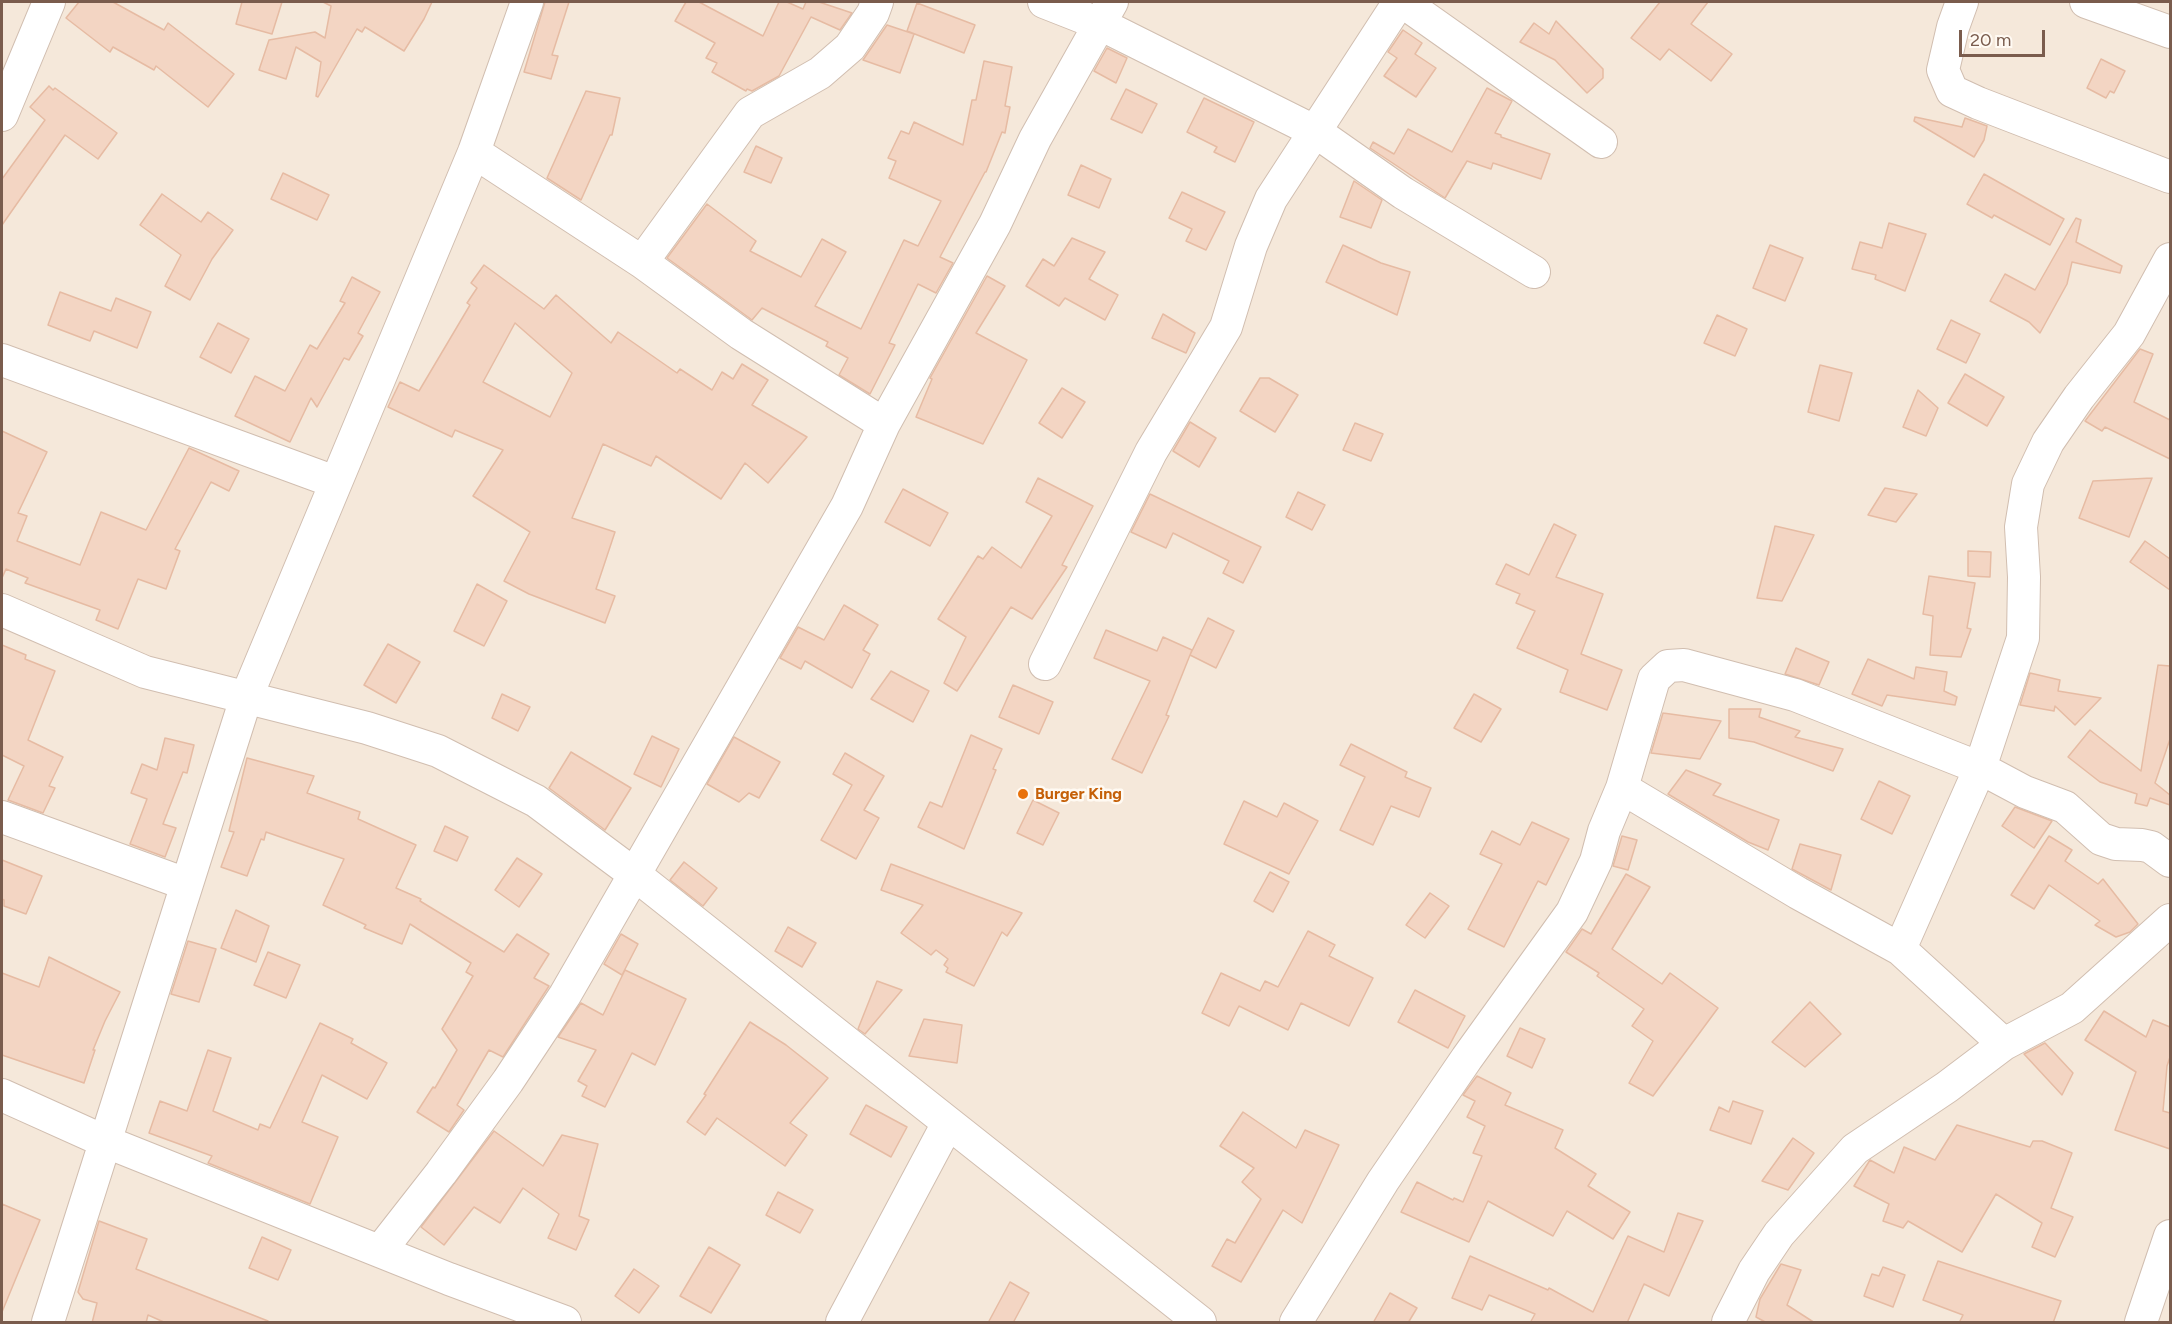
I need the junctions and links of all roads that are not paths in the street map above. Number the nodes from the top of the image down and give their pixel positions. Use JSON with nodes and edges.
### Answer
{"nodes":[{"id":1,"x":49,"y":2,"type":"edge"},
{"id":2,"x":526,"y":2,"type":"edge"},
{"id":3,"x":878,"y":2,"type":"edge"},
{"id":4,"x":1044,"y":2,"type":"edge"},
{"id":5,"x":1962,"y":2,"type":"edge"},
{"id":6,"x":2086,"y":2,"type":"edge"},
{"id":7,"x":1416,"y":5,"type":"edge"},
{"id":8,"x":1106,"y":13,"type":"edge"},
{"id":9,"x":2170,"y":32,"type":"edge"},
{"id":10,"x":2,"y":115,"type":"edge"},
{"id":11,"x":1316,"y":132,"type":"junction"},
{"id":12,"x":1601,"y":142,"type":"dead end"},
{"id":13,"x":474,"y":152,"type":"junction"},
{"id":14,"x":2170,"y":177,"type":"edge"},
{"id":15,"x":2170,"y":259,"type":"edge"},
{"id":16,"x":642,"y":262,"type":"junction"},
{"id":17,"x":1534,"y":272,"type":"dead end"},
{"id":18,"x":2,"y":360,"type":"edge"},
{"id":19,"x":884,"y":424,"type":"junction"},
{"id":20,"x":335,"y":482,"type":"junction"},
{"id":21,"x":2,"y":610,"type":"edge"},
{"id":22,"x":1045,"y":664,"type":"dead end"},
{"id":23,"x":246,"y":698,"type":"junction"},
{"id":24,"x":1980,"y":768,"type":"junction"},
{"id":25,"x":1622,"y":788,"type":"junction"},
{"id":26,"x":2,"y":817,"type":"edge"},
{"id":27,"x":2170,"y":861,"type":"edge"},
{"id":28,"x":634,"y":874,"type":"junction"},
{"id":29,"x":186,"y":885,"type":"junction"},
{"id":30,"x":2170,"y":920,"type":"edge"},
{"id":31,"x":1900,"y":949,"type":"junction"},
{"id":32,"x":2004,"y":1044,"type":"junction"},
{"id":33,"x":2,"y":1095,"type":"edge"},
{"id":34,"x":948,"y":1123,"type":"junction"},
{"id":35,"x":104,"y":1141,"type":"junction"},
{"id":36,"x":2170,"y":1236,"type":"edge"},
{"id":37,"x":380,"y":1251,"type":"junction"},
{"id":38,"x":48,"y":1323,"type":"edge"},
{"id":39,"x":565,"y":1323,"type":"edge"},
{"id":40,"x":842,"y":1323,"type":"edge"},
{"id":41,"x":1200,"y":1323,"type":"edge"},
{"id":42,"x":1296,"y":1323,"type":"edge"},
{"id":43,"x":1728,"y":1323,"type":"edge"},
{"id":44,"x":2141,"y":1323,"type":"edge"}],
"edges":[{"from":1,"to":10,"type":"street"},
{"from":2,"to":13,"type":"street"},
{"from":3,"to":16,"type":"street"},
{"from":4,"to":8,"type":"street"},
{"from":5,"to":14,"type":"street"},
{"from":6,"to":9,"type":"street"},
{"from":7,"to":11,"type":"street"},
{"from":7,"to":12,"type":"street"},
{"from":8,"to":11,"type":"street"},
{"from":8,"to":19,"type":"street"},
{"from":11,"to":17,"type":"street"},
{"from":11,"to":22,"type":"street"},
{"from":13,"to":16,"type":"street"},
{"from":13,"to":20,"type":"street"},
{"from":15,"to":24,"type":"street"},
{"from":16,"to":19,"type":"street"},
{"from":18,"to":20,"type":"street"},
{"from":19,"to":28,"type":"street"},
{"from":20,"to":23,"type":"street"},
{"from":21,"to":23,"type":"street"},
{"from":23,"to":28,"type":"street"},
{"from":23,"to":29,"type":"street"},
{"from":24,"to":25,"type":"street"},
{"from":24,"to":27,"type":"street"},
{"from":24,"to":31,"type":"street"},
{"from":25,"to":31,"type":"street"},
{"from":25,"to":42,"type":"street"},
{"from":26,"to":29,"type":"street"},
{"from":28,"to":34,"type":"street"},
{"from":28,"to":37,"type":"street"},
{"from":29,"to":35,"type":"street"},
{"from":30,"to":32,"type":"street"},
{"from":31,"to":32,"type":"street"},
{"from":32,"to":43,"type":"street"},
{"from":33,"to":35,"type":"street"},
{"from":34,"to":40,"type":"street"},
{"from":34,"to":41,"type":"street"},
{"from":35,"to":37,"type":"street"},
{"from":35,"to":38,"type":"street"},
{"from":36,"to":44,"type":"street"},
{"from":37,"to":39,"type":"street"}]}
